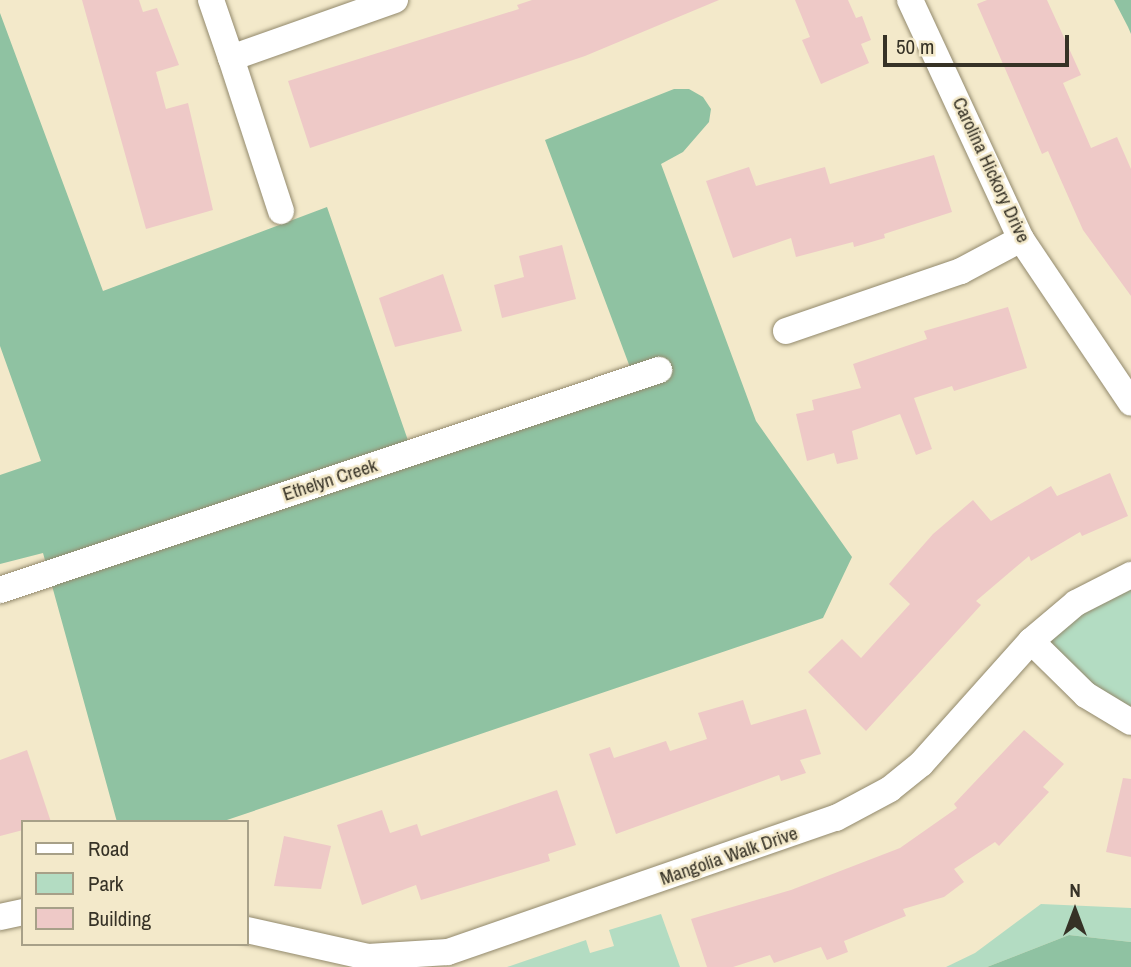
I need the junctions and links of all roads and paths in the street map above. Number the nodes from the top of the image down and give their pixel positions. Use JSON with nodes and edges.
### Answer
{"nodes":[{"id":1,"x":211,"y":0,"type":"edge"},
{"id":2,"x":396,"y":0,"type":"edge"},
{"id":3,"x":910,"y":0,"type":"edge"},
{"id":4,"x":231,"y":58,"type":"junction"},
{"id":5,"x":281,"y":211,"type":"dead end"},
{"id":6,"x":1021,"y":239,"type":"junction"},
{"id":7,"x":786,"y":331,"type":"dead end"},
{"id":8,"x":659,"y":370,"type":"dead end"},
{"id":9,"x":1131,"y":403,"type":"edge"},
{"id":10,"x":1131,"y":575,"type":"edge"},
{"id":11,"x":0,"y":590,"type":"edge"},
{"id":12,"x":1031,"y":641,"type":"junction"},
{"id":13,"x":1131,"y":722,"type":"edge"},
{"id":14,"x":21,"y":912,"type":"edge"},
{"id":15,"x":0,"y":917,"type":"edge"},
{"id":16,"x":248,"y":930,"type":"edge"}],
"edges":[{"from":1,"to":4,"type":"street"},
{"from":2,"to":4,"type":"street"},
{"from":3,"to":6,"type":"street","name":"Carolina Hickory Drive"},
{"from":4,"to":5,"type":"street"},
{"from":6,"to":7,"type":"street"},
{"from":6,"to":9,"type":"street","name":"Carolina Hickory Drive"},
{"from":8,"to":11,"type":"street","name":"Ethelyn Creek"},
{"from":10,"to":12,"type":"street","name":"Mangolia Walk Drive"},
{"from":12,"to":13,"type":"street"},
{"from":12,"to":16,"type":"street","name":"Mangolia Walk Drive"},
{"from":14,"to":15,"type":"street"}]}
